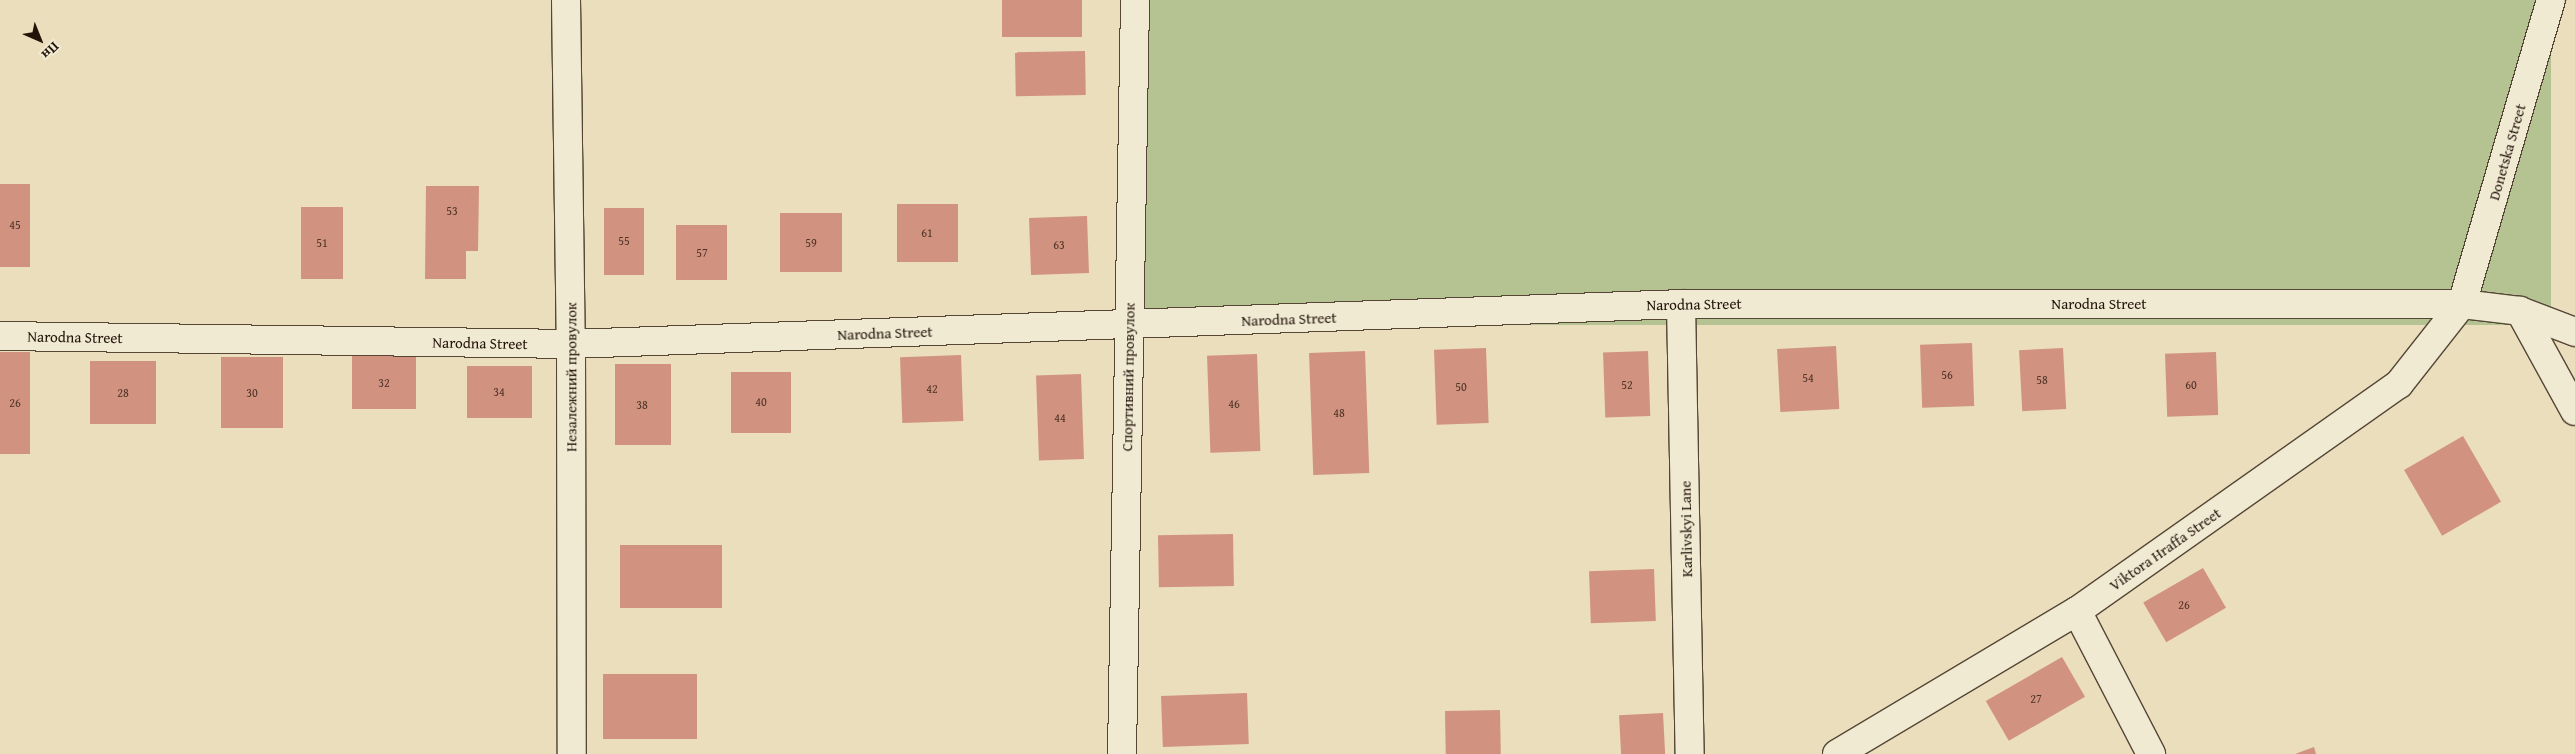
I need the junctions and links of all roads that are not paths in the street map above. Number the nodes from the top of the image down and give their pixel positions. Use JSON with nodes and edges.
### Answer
{"nodes":[{"id":1,"x":566,"y":0,"type":"edge"},
{"id":2,"x":1135,"y":0,"type":"edge"},
{"id":3,"x":2551,"y":0,"type":"edge"},
{"id":4,"x":1682,"y":304,"type":"junction"},
{"id":5,"x":2462,"y":304,"type":"junction"},
{"id":6,"x":2520,"y":311,"type":"junction"},
{"id":7,"x":1129,"y":325,"type":"junction"},
{"id":8,"x":2575,"y":332,"type":"edge"},
{"id":9,"x":0,"y":336,"type":"edge"},
{"id":10,"x":571,"y":344,"type":"junction"},
{"id":11,"x":2575,"y":411,"type":"edge"},
{"id":12,"x":2077,"y":611,"type":"junction"},
{"id":13,"x":572,"y":754,"type":"edge"},
{"id":14,"x":1122,"y":754,"type":"edge"},
{"id":15,"x":1690,"y":754,"type":"edge"},
{"id":16,"x":1837,"y":754,"type":"edge"},
{"id":17,"x":2151,"y":754,"type":"edge"}],
"edges":[{"from":1,"to":10,"type":"street","name":"Незалежний провулок"},
{"from":2,"to":7,"type":"street","name":"Спортивний провулок"},
{"from":3,"to":5,"type":"street","name":"Donetska Street"},
{"from":4,"to":5,"type":"street","name":"Narodna Street"},
{"from":4,"to":7,"type":"street","name":"Narodna Street"},
{"from":4,"to":15,"type":"street","name":"Karlіvskyi Lane"},
{"from":5,"to":6,"type":"street","name":"Narodna Street"},
{"from":5,"to":12,"type":"street","name":"Viktora Hraffa Street"},
{"from":6,"to":8,"type":"street","name":"Narodna Street"},
{"from":6,"to":11,"type":"street"},
{"from":7,"to":10,"type":"street","name":"Narodna Street"},
{"from":7,"to":14,"type":"street","name":"Спортивний провулок"},
{"from":9,"to":10,"type":"street","name":"Narodna Street"},
{"from":10,"to":13,"type":"street","name":"Незалежний провулок"},
{"from":12,"to":16,"type":"street","name":"Viktora Hraffa Street"},
{"from":12,"to":17,"type":"street"}]}
